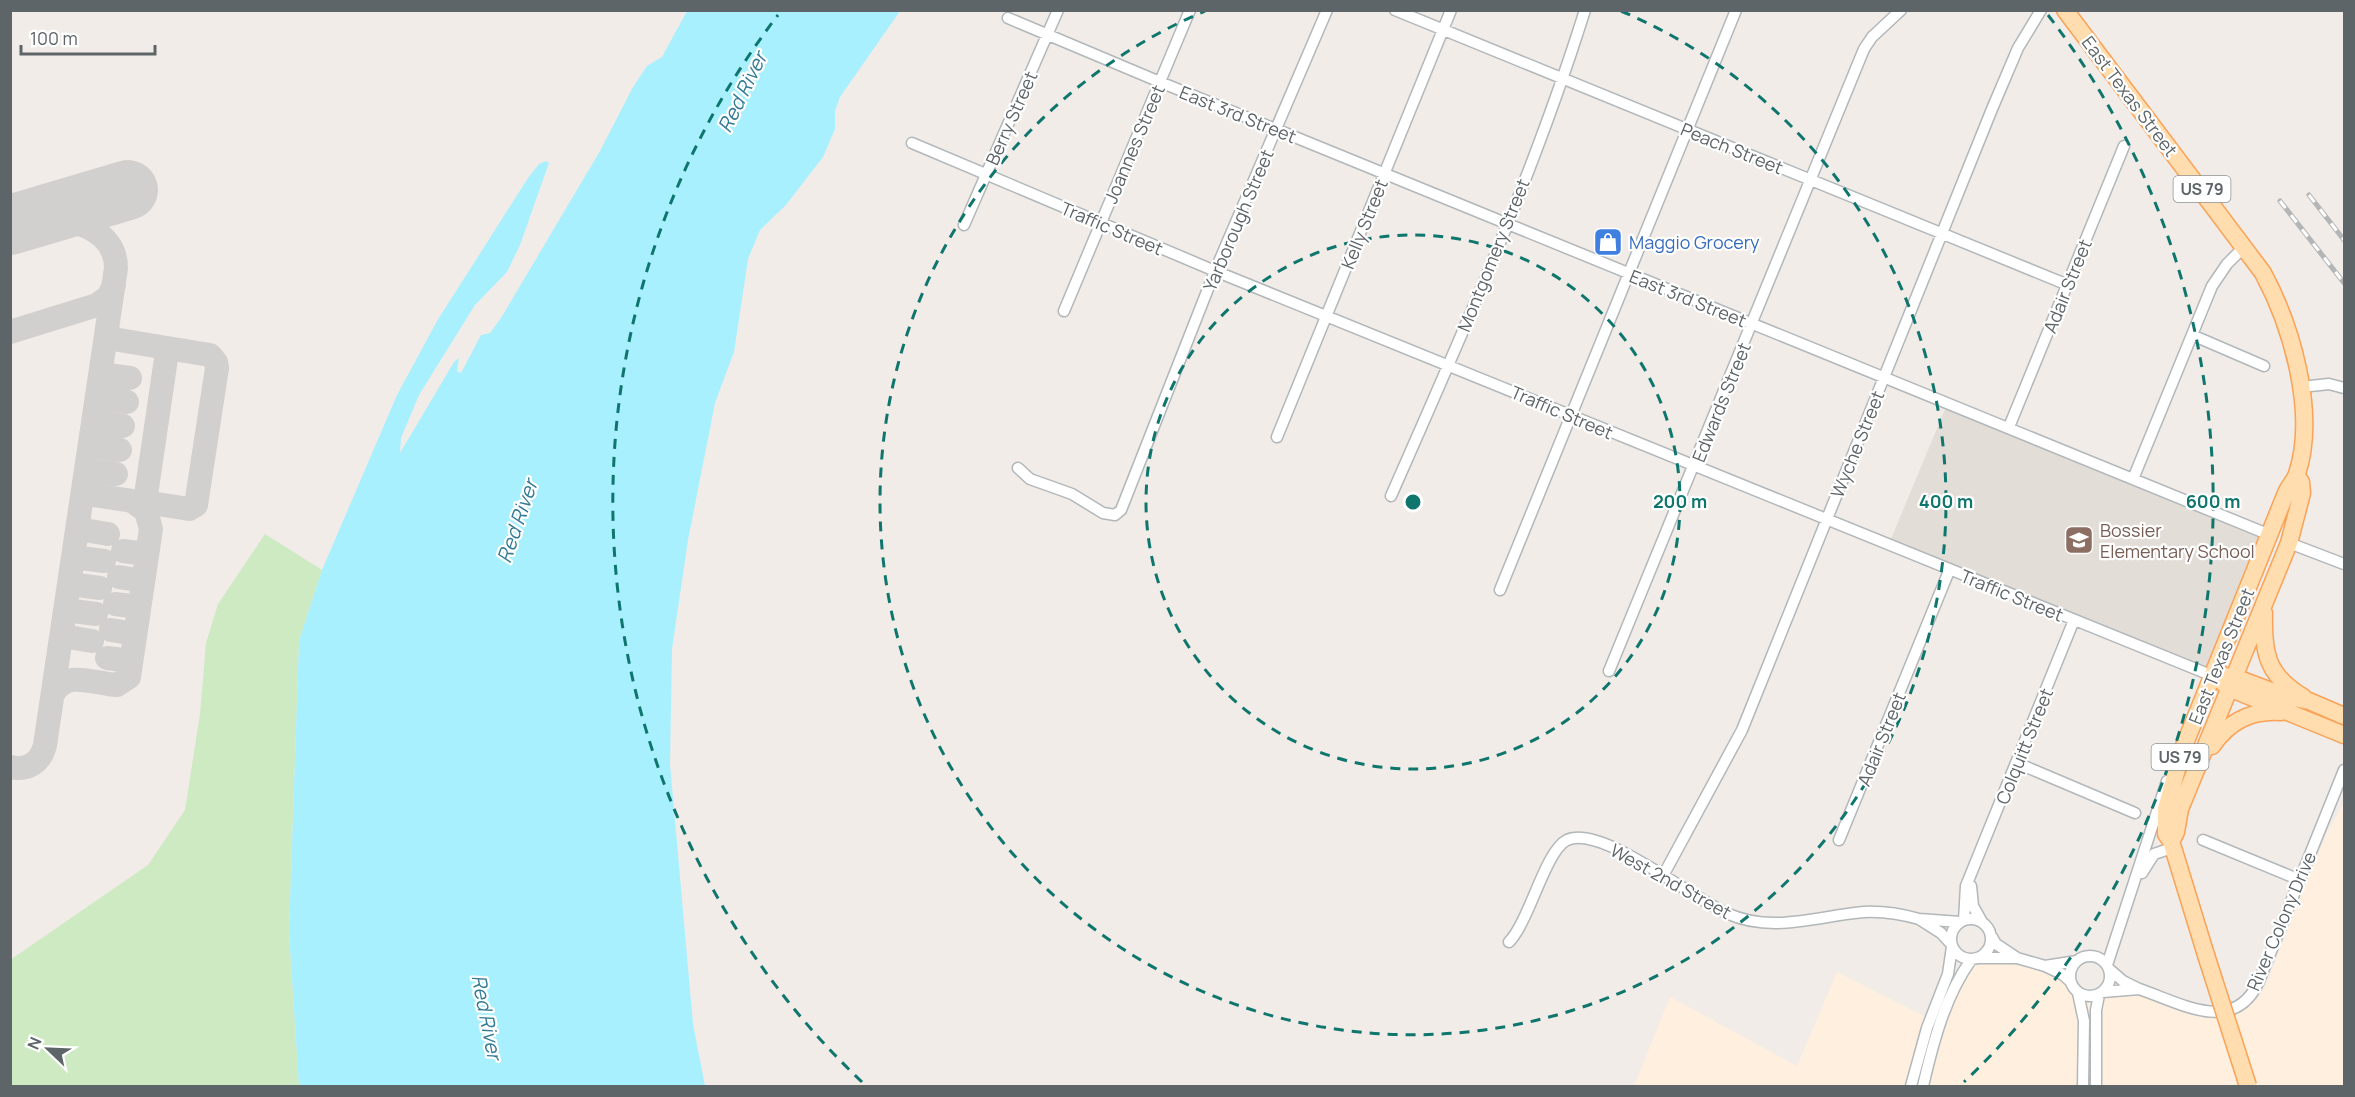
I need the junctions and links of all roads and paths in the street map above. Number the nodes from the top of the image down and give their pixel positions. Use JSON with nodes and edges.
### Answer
{"nodes":[{"id":1,"x":1058,"y":10,"type":"edge"},
{"id":2,"x":1190,"y":10,"type":"edge"},
{"id":3,"x":1327,"y":10,"type":"edge"},
{"id":4,"x":1395,"y":10,"type":"edge"},
{"id":5,"x":1451,"y":10,"type":"edge"},
{"id":6,"x":1585,"y":10,"type":"edge"},
{"id":7,"x":1736,"y":10,"type":"edge"},
{"id":8,"x":1901,"y":10,"type":"edge"},
{"id":9,"x":2041,"y":10,"type":"edge"},
{"id":10,"x":2065,"y":10,"type":"edge"},
{"id":11,"x":1008,"y":18,"type":"dead end"},
{"id":12,"x":1443,"y":30,"type":"junction"},
{"id":13,"x":1047,"y":35,"type":"junction"},
{"id":14,"x":1564,"y":79,"type":"junction"},
{"id":15,"x":1160,"y":82,"type":"junction"},
{"id":16,"x":1276,"y":129,"type":"junction"},
{"id":17,"x":1686,"y":130,"type":"junction"},
{"id":18,"x":912,"y":143,"type":"dead end"},
{"id":19,"x":2124,"y":146,"type":"dead end"},
{"id":20,"x":1384,"y":174,"type":"junction"},
{"id":21,"x":985,"y":175,"type":"junction"},
{"id":22,"x":1810,"y":179,"type":"junction"},
{"id":23,"x":1101,"y":223,"type":"junction"},
{"id":24,"x":1506,"y":224,"type":"junction"},
{"id":25,"x":964,"y":225,"type":"dead end"},
{"id":26,"x":1942,"y":234,"type":"junction"},
{"id":27,"x":2245,"y":246,"type":"junction"},
{"id":28,"x":1215,"y":271,"type":"junction"},
{"id":29,"x":1627,"y":273,"type":"junction"},
{"id":30,"x":2068,"y":285,"type":"junction"},
{"id":31,"x":1064,"y":311,"type":"dead end"},
{"id":32,"x":1327,"y":316,"type":"junction"},
{"id":33,"x":1753,"y":324,"type":"junction"},
{"id":34,"x":2192,"y":335,"type":"junction"},
{"id":35,"x":1449,"y":365,"type":"junction"},
{"id":36,"x":2264,"y":366,"type":"dead end"},
{"id":37,"x":1884,"y":377,"type":"junction"},
{"id":38,"x":2301,"y":387,"type":"junction"},
{"id":39,"x":2344,"y":388,"type":"edge"},
{"id":40,"x":1570,"y":416,"type":"junction"},
{"id":41,"x":2009,"y":426,"type":"junction"},
{"id":42,"x":1277,"y":437,"type":"dead end"},
{"id":43,"x":1695,"y":466,"type":"junction"},
{"id":44,"x":1018,"y":468,"type":"dead end"},
{"id":45,"x":2297,"y":477,"type":"junction"},
{"id":46,"x":2133,"y":478,"type":"junction"},
{"id":47,"x":2286,"y":493,"type":"junction"},
{"id":48,"x":1391,"y":496,"type":"dead end"},
{"id":49,"x":1826,"y":521,"type":"junction"},
{"id":50,"x":2270,"y":535,"type":"junction"},
{"id":51,"x":2289,"y":543,"type":"junction"},
{"id":52,"x":2344,"y":564,"type":"edge"},
{"id":53,"x":1949,"y":571,"type":"junction"},
{"id":54,"x":1500,"y":590,"type":"dead end"},
{"id":55,"x":2266,"y":596,"type":"junction"},
{"id":56,"x":2074,"y":620,"type":"junction"},
{"id":57,"x":1610,"y":670,"type":"dead end"},
{"id":58,"x":2213,"y":676,"type":"junction"},
{"id":59,"x":2231,"y":682,"type":"junction"},
{"id":60,"x":2309,"y":701,"type":"junction"},
{"id":61,"x":2288,"y":712,"type":"junction"},
{"id":62,"x":2344,"y":716,"type":"edge"},
{"id":63,"x":2344,"y":735,"type":"edge"},
{"id":64,"x":2182,"y":751,"type":"junction"},
{"id":65,"x":2017,"y":763,"type":"junction"},
{"id":66,"x":2344,"y":770,"type":"edge"},
{"id":67,"x":2195,"y":771,"type":"junction"},
{"id":68,"x":2135,"y":813,"type":"dead end"},
{"id":69,"x":1839,"y":840,"type":"dead end"},
{"id":70,"x":2203,"y":840,"type":"dead end"},
{"id":71,"x":2172,"y":845,"type":"junction"},
{"id":72,"x":1973,"y":871,"type":"junction"},
{"id":73,"x":1664,"y":874,"type":"junction"},
{"id":74,"x":2136,"y":880,"type":"junction"},
{"id":75,"x":2300,"y":880,"type":"junction"},
{"id":76,"x":1918,"y":919,"type":"junction"},
{"id":77,"x":1962,"y":921,"type":"junction"},
{"id":78,"x":1982,"y":922,"type":"junction"},
{"id":79,"x":2117,"y":929,"type":"junction"},
{"id":80,"x":1992,"y":937,"type":"junction"},
{"id":81,"x":1509,"y":942,"type":"dead end"},
{"id":82,"x":1952,"y":945,"type":"junction"},
{"id":83,"x":2089,"y":956,"type":"junction"},
{"id":84,"x":2017,"y":958,"type":"junction"},
{"id":85,"x":1975,"y":959,"type":"junction"},
{"id":86,"x":2077,"y":961,"type":"junction"},
{"id":87,"x":2045,"y":966,"type":"junction"},
{"id":88,"x":2108,"y":967,"type":"junction"},
{"id":89,"x":2071,"y":982,"type":"junction"},
{"id":90,"x":2139,"y":989,"type":"junction"},
{"id":91,"x":2078,"y":993,"type":"junction"},
{"id":92,"x":2101,"y":993,"type":"junction"},
{"id":93,"x":1911,"y":1086,"type":"edge"},
{"id":94,"x":1923,"y":1086,"type":"edge"},
{"id":95,"x":2084,"y":1086,"type":"edge"},
{"id":96,"x":2096,"y":1086,"type":"edge"},
{"id":97,"x":2248,"y":1086,"type":"edge"}],
"edges":[{"from":1,"to":13,"type":"street","name":"Berry Street"},
{"from":2,"to":15,"type":"street","name":"Joannes Street"},
{"from":3,"to":16,"type":"street","name":"Yarborough Street"},
{"from":4,"to":12,"type":"street","name":"Peach Street"},
{"from":5,"to":12,"type":"street","name":"Kelly Street"},
{"from":6,"to":14,"type":"street","name":"Montgomery Street"},
{"from":7,"to":17,"type":"street"},
{"from":8,"to":22,"type":"street","name":"Edwards Street"},
{"from":9,"to":26,"type":"street","name":"Wyche Street"},
{"from":10,"to":27,"type":"main road","name":"East Texas Street","number":"US 79"},
{"from":11,"to":13,"type":"street","name":"East 3rd Street"},
{"from":12,"to":14,"type":"street","name":"Peach Street"},
{"from":12,"to":20,"type":"street","name":"Kelly Street"},
{"from":13,"to":15,"type":"street","name":"East 3rd Street"},
{"from":13,"to":21,"type":"street","name":"Berry Street"},
{"from":14,"to":17,"type":"street","name":"Peach Street"},
{"from":14,"to":24,"type":"street","name":"Montgomery Street"},
{"from":15,"to":16,"type":"street","name":"East 3rd Street"},
{"from":15,"to":23,"type":"street","name":"Joannes Street"},
{"from":16,"to":20,"type":"street","name":"East 3rd Street"},
{"from":16,"to":28,"type":"street","name":"Yarborough Street"},
{"from":17,"to":22,"type":"street","name":"Peach Street"},
{"from":17,"to":29,"type":"street"},
{"from":18,"to":21,"type":"street","name":"Traffic Street"},
{"from":19,"to":30,"type":"street","name":"Adair Street"},
{"from":20,"to":24,"type":"street","name":"East 3rd Street"},
{"from":20,"to":32,"type":"street","name":"Kelly Street"},
{"from":21,"to":23,"type":"street","name":"Traffic Street"},
{"from":21,"to":25,"type":"street","name":"Berry Street"},
{"from":22,"to":26,"type":"street","name":"Peach Street"},
{"from":22,"to":33,"type":"street","name":"Edwards Street"},
{"from":23,"to":28,"type":"street","name":"Traffic Street"},
{"from":23,"to":31,"type":"street","name":"Joannes Street"},
{"from":24,"to":29,"type":"street","name":"East 3rd Street"},
{"from":24,"to":35,"type":"street","name":"Montgomery Street"},
{"from":26,"to":30,"type":"street","name":"Peach Street"},
{"from":26,"to":37,"type":"street","name":"Wyche Street"},
{"from":27,"to":34,"type":"street"},
{"from":27,"to":38,"type":"main road","name":"East Texas Street","number":"US 79"},
{"from":28,"to":32,"type":"street","name":"Traffic Street"},
{"from":28,"to":44,"type":"street","name":"Yarborough Street"},
{"from":29,"to":33,"type":"street","name":"East 3rd Street"},
{"from":29,"to":40,"type":"street"},
{"from":30,"to":41,"type":"street","name":"Adair Street"},
{"from":32,"to":35,"type":"street","name":"Traffic Street"},
{"from":32,"to":42,"type":"street","name":"Kelly Street"},
{"from":33,"to":37,"type":"street","name":"East 3rd Street"},
{"from":33,"to":43,"type":"street","name":"Edwards Street"},
{"from":34,"to":36,"type":"street"},
{"from":34,"to":46,"type":"street"},
{"from":35,"to":40,"type":"street","name":"Traffic Street"},
{"from":35,"to":48,"type":"street","name":"Montgomery Street"},
{"from":37,"to":41,"type":"street","name":"East 3rd Street"},
{"from":37,"to":49,"type":"street","name":"Wyche Street"},
{"from":38,"to":39,"type":"street"},
{"from":38,"to":45,"type":"main road","name":"East Texas Street","number":"US 79"},
{"from":40,"to":43,"type":"street","name":"Traffic Street"},
{"from":40,"to":54,"type":"street"},
{"from":41,"to":46,"type":"street","name":"East 3rd Street"},
{"from":43,"to":49,"type":"street","name":"Traffic Street"},
{"from":43,"to":57,"type":"street","name":"Edwards Street"},
{"from":45,"to":47,"type":"main road","name":"East Texas Street","number":"US 79"},
{"from":45,"to":51,"type":"main road","name":"East Texas Street"},
{"from":46,"to":50,"type":"street","name":"East 3rd Street"},
{"from":47,"to":50,"type":"main road","name":"East Texas Street","number":"US 79"},
{"from":47,"to":51,"type":"main road"},
{"from":49,"to":53,"type":"street","name":"Traffic Street"},
{"from":49,"to":73,"type":"street","name":"Wyche Street"},
{"from":50,"to":55,"type":"main road"},
{"from":50,"to":58,"type":"main road","name":"East Texas Street","number":"US 79"},
{"from":51,"to":52,"type":"street"},
{"from":51,"to":55,"type":"main road","name":"East Texas Street"},
{"from":53,"to":56,"type":"street","name":"Traffic Street"},
{"from":53,"to":69,"type":"street","name":"Adair Street"},
{"from":55,"to":59,"type":"main road","name":"East Texas Street"},
{"from":55,"to":60,"type":"main road"},
{"from":56,"to":58,"type":"street","name":"Traffic Street"},
{"from":56,"to":65,"type":"street","name":"Colquitt Street"},
{"from":58,"to":59,"type":"main road","name":"Traffic Street"},
{"from":58,"to":64,"type":"main road","name":"East Texas Street","number":"US 79"},
{"from":59,"to":60,"type":"main road","name":"Traffic Street"},
{"from":59,"to":61,"type":"main road","name":"Traffic Street"},
{"from":59,"to":67,"type":"main road","name":"East Texas Street"},
{"from":60,"to":62,"type":"main road","name":"Traffic Street"},
{"from":61,"to":63,"type":"main road","name":"Traffic Street"},
{"from":61,"to":67,"type":"main road"},
{"from":64,"to":71,"type":"main road","name":"East Texas Street","number":"US 79"},
{"from":64,"to":74,"type":"street"},
{"from":65,"to":68,"type":"street"},
{"from":65,"to":72,"type":"street","name":"Colquitt Street"},
{"from":66,"to":75,"type":"street","name":"River Colony Drive"},
{"from":67,"to":71,"type":"main road","name":"East Texas Street"},
{"from":70,"to":75,"type":"street"},
{"from":71,"to":74,"type":"street"},
{"from":71,"to":97,"type":"main road","name":"East Texas Street","number":"US 79","bridge":true},
{"from":72,"to":77,"type":"street","name":"Colquitt Street"},
{"from":72,"to":78,"type":"street","name":"Colquitt Street"},
{"from":73,"to":76,"type":"street","name":"West 2nd Street"},
{"from":73,"to":81,"type":"street","name":"West 2nd Street"},
{"from":74,"to":79,"type":"street"},
{"from":75,"to":90,"type":"street","name":"River Colony Drive"},
{"from":76,"to":77,"type":"street","name":"West 2nd Street"},
{"from":76,"to":82,"type":"street","name":"West 2nd Street"},
{"from":77,"to":78,"type":"street"},
{"from":77,"to":82,"type":"street"},
{"from":78,"to":80,"type":"street"},
{"from":79,"to":83,"type":"street"},
{"from":79,"to":88,"type":"street"},
{"from":80,"to":84,"type":"street"},
{"from":80,"to":85,"type":"street"},
{"from":82,"to":85,"type":"street"},
{"from":82,"to":93,"type":"street"},
{"from":83,"to":86,"type":"street"},
{"from":83,"to":88,"type":"street"},
{"from":84,"to":85,"type":"street"},
{"from":84,"to":87,"type":"street"},
{"from":85,"to":94,"type":"street"},
{"from":86,"to":87,"type":"street"},
{"from":86,"to":89,"type":"street"},
{"from":87,"to":89,"type":"street"},
{"from":88,"to":90,"type":"street","name":"River Colony Drive"},
{"from":88,"to":92,"type":"street"},
{"from":89,"to":91,"type":"street"},
{"from":90,"to":92,"type":"street","name":"River Colony Drive"},
{"from":91,"to":92,"type":"street"},
{"from":91,"to":95,"type":"street"},
{"from":92,"to":96,"type":"street"}]}
